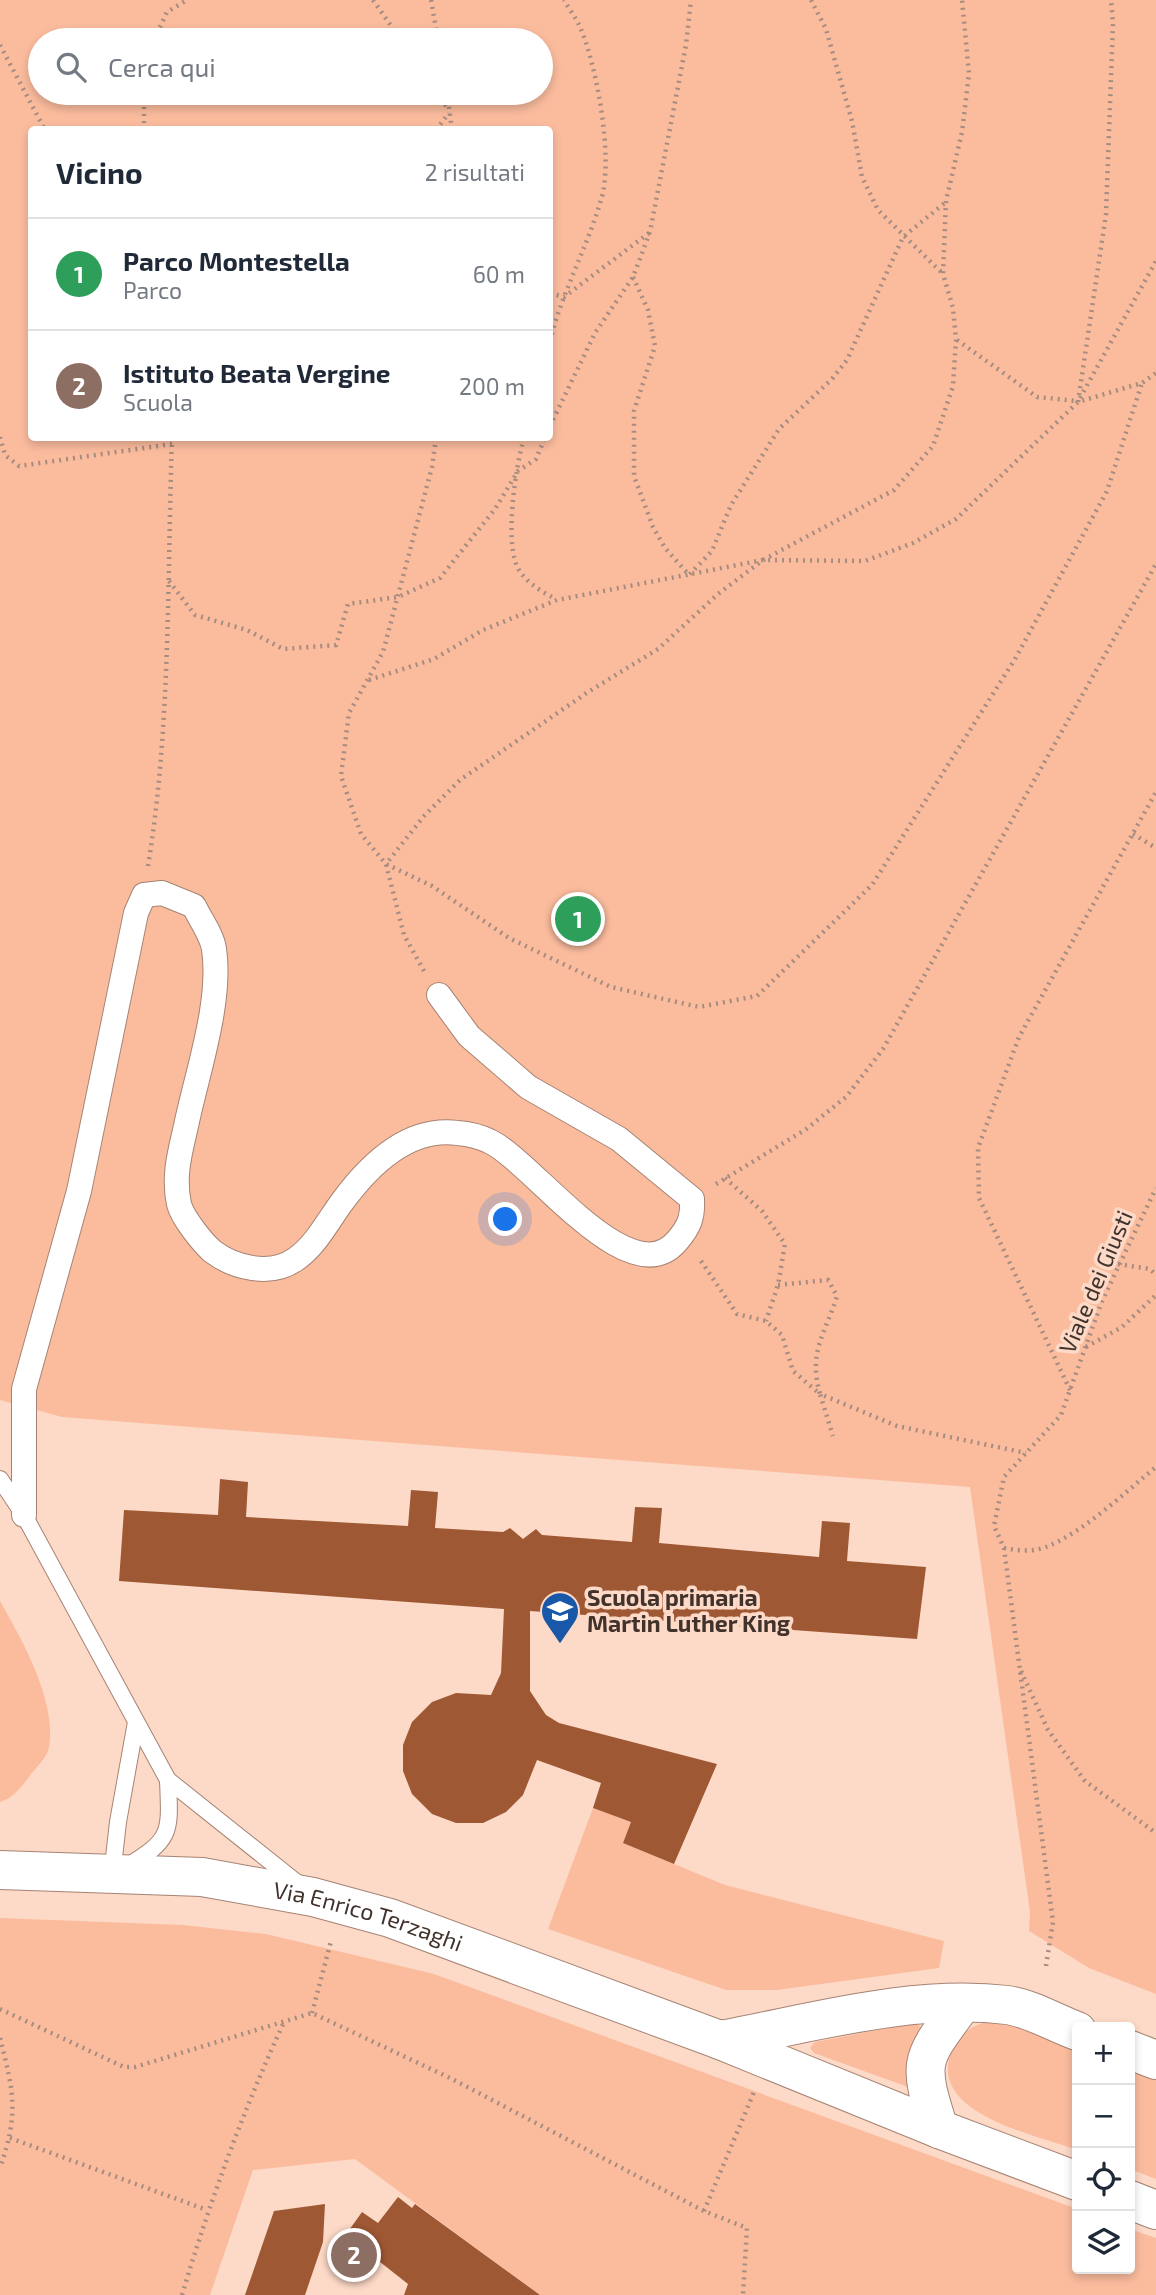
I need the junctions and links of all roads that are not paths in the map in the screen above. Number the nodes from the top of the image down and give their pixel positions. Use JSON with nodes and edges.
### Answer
{"nodes":[{"id":1,"x":439,"y":995,"type":"road end"},
{"id":2,"x":0,"y":1479,"type":"edge"},
{"id":3,"x":24,"y":1515,"type":"junction"},
{"id":4,"x":136,"y":1722,"type":"junction"},
{"id":5,"x":168,"y":1780,"type":"junction"},
{"id":6,"x":0,"y":1870,"type":"edge"},
{"id":7,"x":112,"y":1875,"type":"junction"},
{"id":8,"x":313,"y":1896,"type":"junction"},
{"id":9,"x":962,"y":2004,"type":"junction"},
{"id":10,"x":1072,"y":2029,"type":"edge"},
{"id":11,"x":720,"y":2040,"type":"junction"},
{"id":12,"x":1135,"y":2052,"type":"edge"},
{"id":13,"x":1156,"y":2060,"type":"edge"},
{"id":14,"x":939,"y":2129,"type":"junction"},
{"id":15,"x":1072,"y":2179,"type":"edge"},
{"id":16,"x":1135,"y":2202,"type":"edge"},
{"id":17,"x":1156,"y":2210,"type":"edge"}],
"edges":[{"from":1,"to":3,"type":"street"},
{"from":2,"to":3,"type":"lane"},
{"from":3,"to":4,"type":"lane"},
{"from":4,"to":5,"type":"lane"},
{"from":4,"to":7,"type":"lane"},
{"from":5,"to":7,"type":"lane"},
{"from":5,"to":8,"type":"lane"},
{"from":6,"to":7,"type":"street","name":"Via Enrico Terzaghi"},
{"from":7,"to":8,"type":"street","name":"Via Enrico Terzaghi"},
{"from":8,"to":11,"type":"street","name":"Via Enrico Terzaghi"},
{"from":9,"to":10,"type":"street"},
{"from":9,"to":11,"type":"street"},
{"from":9,"to":14,"type":"street"},
{"from":11,"to":14,"type":"street","name":"Via Enrico Terzaghi"},
{"from":12,"to":13,"type":"street"},
{"from":14,"to":15,"type":"street","name":"Via Enrico Terzaghi"},
{"from":16,"to":17,"type":"street"}]}
